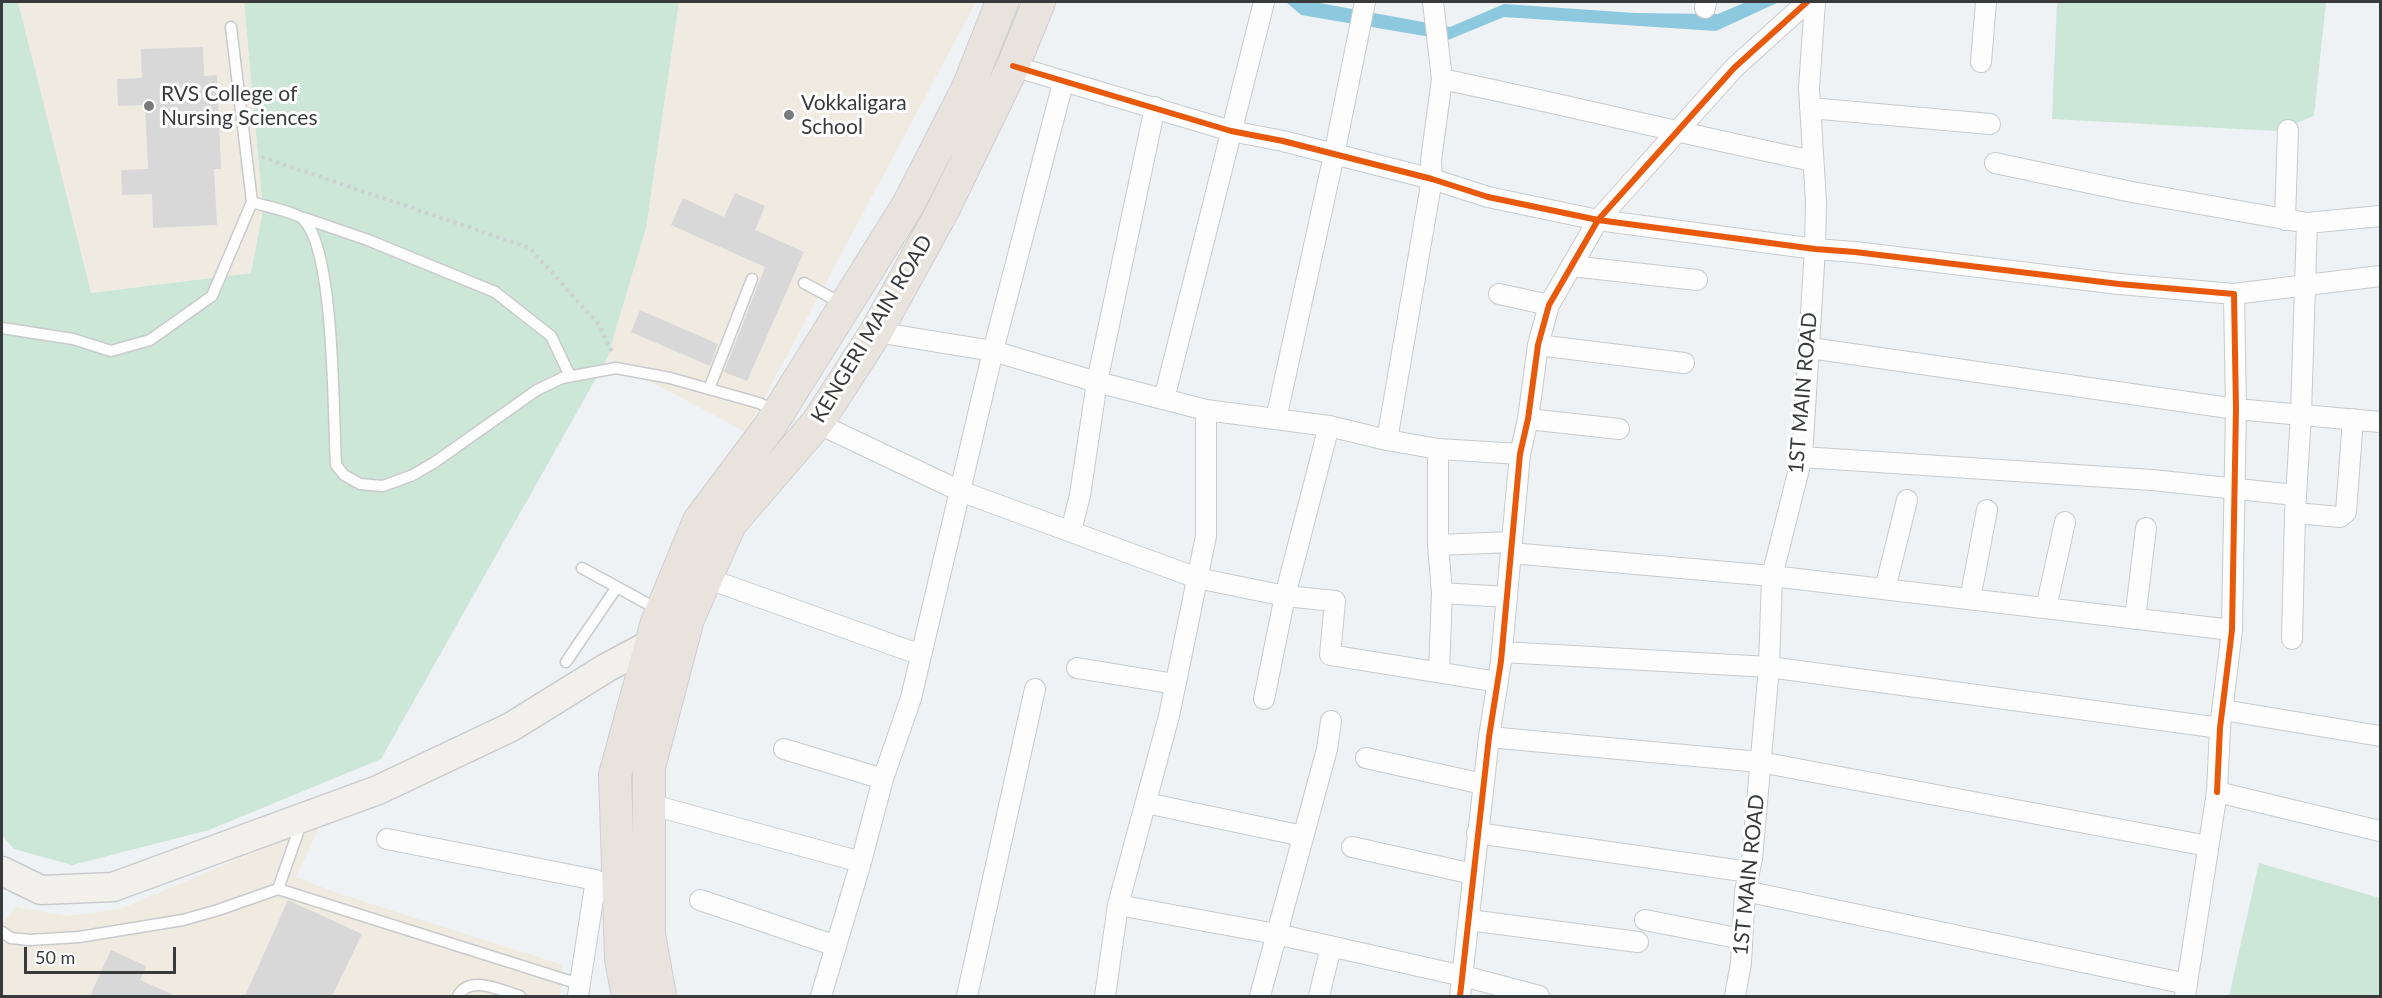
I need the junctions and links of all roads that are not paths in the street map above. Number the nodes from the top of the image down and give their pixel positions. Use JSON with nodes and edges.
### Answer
{"nodes":[{"id":1,"x":1002,"y":2,"type":"edge"},
{"id":2,"x":1039,"y":2,"type":"edge"},
{"id":3,"x":1264,"y":2,"type":"edge"},
{"id":4,"x":1365,"y":2,"type":"edge"},
{"id":5,"x":1433,"y":2,"type":"edge"},
{"id":6,"x":1807,"y":2,"type":"edge"},
{"id":7,"x":1815,"y":2,"type":"edge"},
{"id":8,"x":1986,"y":2,"type":"edge"},
{"id":9,"x":231,"y":27,"type":"dead end"},
{"id":10,"x":1981,"y":62,"type":"dead end"},
{"id":11,"x":1013,"y":66,"type":"junction"},
{"id":12,"x":1442,"y":79,"type":"junction"},
{"id":13,"x":1063,"y":82,"type":"junction"},
{"id":14,"x":1155,"y":107,"type":"junction"},
{"id":15,"x":1810,"y":108,"type":"junction"},
{"id":16,"x":1990,"y":124,"type":"dead end"},
{"id":17,"x":2288,"y":130,"type":"dead end"},
{"id":18,"x":1232,"y":131,"type":"junction"},
{"id":19,"x":1676,"y":133,"type":"junction"},
{"id":20,"x":1334,"y":155,"type":"junction"},
{"id":21,"x":1813,"y":161,"type":"junction"},
{"id":22,"x":1995,"y":163,"type":"dead end"},
{"id":23,"x":1432,"y":179,"type":"junction"},
{"id":24,"x":252,"y":202,"type":"junction"},
{"id":25,"x":2380,"y":216,"type":"edge"},
{"id":26,"x":302,"y":217,"type":"junction"},
{"id":27,"x":1598,"y":220,"type":"junction"},
{"id":28,"x":2285,"y":220,"type":"junction"},
{"id":29,"x":2307,"y":223,"type":"junction"},
{"id":30,"x":1815,"y":249,"type":"junction"},
{"id":31,"x":1571,"y":266,"type":"junction"},
{"id":32,"x":2380,"y":276,"type":"edge"},
{"id":33,"x":752,"y":279,"type":"dead end"},
{"id":34,"x":1697,"y":280,"type":"dead end"},
{"id":35,"x":804,"y":283,"type":"dead end"},
{"id":36,"x":2304,"y":286,"type":"junction"},
{"id":37,"x":1499,"y":294,"type":"dead end"},
{"id":38,"x":2234,"y":294,"type":"junction"},
{"id":39,"x":846,"y":305,"type":"junction"},
{"id":40,"x":1549,"y":305,"type":"junction"},
{"id":41,"x":2,"y":328,"type":"edge"},
{"id":42,"x":876,"y":332,"type":"junction"},
{"id":43,"x":1538,"y":345,"type":"junction"},
{"id":44,"x":1810,"y":348,"type":"junction"},
{"id":45,"x":993,"y":351,"type":"junction"},
{"id":46,"x":1684,"y":363,"type":"dead end"},
{"id":47,"x":570,"y":376,"type":"junction"},
{"id":48,"x":1097,"y":382,"type":"junction"},
{"id":49,"x":709,"y":389,"type":"junction"},
{"id":50,"x":1164,"y":399,"type":"junction"},
{"id":51,"x":2236,"y":409,"type":"junction"},
{"id":52,"x":1206,"y":410,"type":"junction"},
{"id":53,"x":778,"y":412,"type":"junction"},
{"id":54,"x":2301,"y":414,"type":"junction"},
{"id":55,"x":1276,"y":419,"type":"junction"},
{"id":56,"x":1528,"y":419,"type":"junction"},
{"id":57,"x":2353,"y":419,"type":"junction"},
{"id":58,"x":2380,"y":422,"type":"edge"},
{"id":59,"x":817,"y":423,"type":"junction"},
{"id":60,"x":1329,"y":426,"type":"junction"},
{"id":61,"x":1619,"y":429,"type":"dead end"},
{"id":62,"x":1386,"y":441,"type":"junction"},
{"id":63,"x":1438,"y":450,"type":"junction"},
{"id":64,"x":1520,"y":453,"type":"junction"},
{"id":65,"x":1802,"y":456,"type":"junction"},
{"id":66,"x":2235,"y":489,"type":"junction"},
{"id":67,"x":960,"y":490,"type":"junction"},
{"id":68,"x":1907,"y":500,"type":"dead end"},
{"id":69,"x":2295,"y":504,"type":"junction"},
{"id":70,"x":1987,"y":510,"type":"dead end"},
{"id":71,"x":2065,"y":522,"type":"dead end"},
{"id":72,"x":2146,"y":528,"type":"dead end"},
{"id":73,"x":1071,"y":531,"type":"junction"},
{"id":74,"x":1438,"y":544,"type":"junction"},
{"id":75,"x":1512,"y":547,"type":"junction"},
{"id":76,"x":582,"y":568,"type":"dead end"},
{"id":77,"x":1772,"y":576,"type":"junction"},
{"id":78,"x":706,"y":578,"type":"junction"},
{"id":79,"x":1197,"y":578,"type":"junction"},
{"id":80,"x":617,"y":587,"type":"junction"},
{"id":81,"x":1885,"y":589,"type":"junction"},
{"id":82,"x":1442,"y":593,"type":"junction"},
{"id":83,"x":1285,"y":596,"type":"junction"},
{"id":84,"x":1507,"y":597,"type":"junction"},
{"id":85,"x":1970,"y":599,"type":"junction"},
{"id":86,"x":2046,"y":608,"type":"junction"},
{"id":87,"x":662,"y":612,"type":"junction"},
{"id":88,"x":2135,"y":619,"type":"junction"},
{"id":89,"x":2232,"y":630,"type":"junction"},
{"id":90,"x":684,"y":634,"type":"junction"},
{"id":91,"x":2292,"y":639,"type":"dead end"},
{"id":92,"x":651,"y":644,"type":"junction"},
{"id":93,"x":1502,"y":652,"type":"junction"},
{"id":94,"x":921,"y":655,"type":"junction"},
{"id":95,"x":566,"y":662,"type":"dead end"},
{"id":96,"x":1769,"y":667,"type":"junction"},
{"id":97,"x":1077,"y":668,"type":"dead end"},
{"id":98,"x":1438,"y":671,"type":"junction"},
{"id":99,"x":597,"y":673,"type":"junction"},
{"id":100,"x":1498,"y":682,"type":"junction"},
{"id":101,"x":1176,"y":684,"type":"junction"},
{"id":102,"x":1035,"y":689,"type":"dead end"},
{"id":103,"x":1264,"y":699,"type":"dead end"},
{"id":104,"x":636,"y":700,"type":"junction"},
{"id":105,"x":2222,"y":719,"type":"junction"},
{"id":106,"x":1330,"y":721,"type":"dead end"},
{"id":107,"x":2380,"y":736,"type":"edge"},
{"id":108,"x":1489,"y":737,"type":"junction"},
{"id":109,"x":784,"y":749,"type":"dead end"},
{"id":110,"x":1366,"y":758,"type":"dead end"},
{"id":111,"x":1760,"y":762,"type":"junction"},
{"id":112,"x":883,"y":779,"type":"junction"},
{"id":113,"x":1483,"y":784,"type":"junction"},
{"id":114,"x":2217,"y":792,"type":"junction"},
{"id":115,"x":1146,"y":803,"type":"junction"},
{"id":116,"x":649,"y":804,"type":"junction"},
{"id":117,"x":303,"y":819,"type":"junction"},
{"id":118,"x":2380,"y":831,"type":"edge"},
{"id":119,"x":1478,"y":833,"type":"junction"},
{"id":120,"x":1303,"y":836,"type":"junction"},
{"id":121,"x":387,"y":839,"type":"dead end"},
{"id":122,"x":2208,"y":846,"type":"junction"},
{"id":123,"x":1352,"y":848,"type":"dead end"},
{"id":124,"x":861,"y":862,"type":"junction"},
{"id":125,"x":2,"y":871,"type":"edge"},
{"id":126,"x":1473,"y":873,"type":"junction"},
{"id":127,"x":607,"y":878,"type":"junction"},
{"id":128,"x":1747,"y":882,"type":"junction"},
{"id":129,"x":278,"y":889,"type":"junction"},
{"id":130,"x":700,"y":900,"type":"dead end"},
{"id":131,"x":1118,"y":905,"type":"junction"},
{"id":132,"x":1469,"y":920,"type":"junction"},
{"id":133,"x":1645,"y":920,"type":"dead end"},
{"id":134,"x":2,"y":932,"type":"edge"},
{"id":135,"x":1276,"y":934,"type":"junction"},
{"id":136,"x":1742,"y":939,"type":"junction"},
{"id":137,"x":1638,"y":942,"type":"dead end"},
{"id":138,"x":836,"y":946,"type":"junction"},
{"id":139,"x":1331,"y":947,"type":"junction"},
{"id":140,"x":1463,"y":976,"type":"junction"},
{"id":141,"x":579,"y":990,"type":"edge"},
{"id":142,"x":2186,"y":990,"type":"edge"},
{"id":143,"x":458,"y":996,"type":"edge"},
{"id":144,"x":520,"y":996,"type":"edge"},
{"id":145,"x":628,"y":996,"type":"edge"},
{"id":146,"x":660,"y":996,"type":"edge"},
{"id":147,"x":821,"y":996,"type":"edge"},
{"id":148,"x":967,"y":996,"type":"edge"},
{"id":149,"x":1105,"y":996,"type":"edge"},
{"id":150,"x":1260,"y":996,"type":"edge"},
{"id":151,"x":1319,"y":996,"type":"edge"},
{"id":152,"x":1460,"y":996,"type":"edge"},
{"id":153,"x":1539,"y":996,"type":"edge"},
{"id":154,"x":1735,"y":996,"type":"edge"}],
"edges":[{"from":1,"to":39,"type":"main road","name":"KENGERI MAIN ROAD"},
{"from":2,"to":11,"type":"main road","name":"KENGERI MAIN ROAD"},
{"from":3,"to":18,"type":"street"},
{"from":4,"to":20,"type":"street"},
{"from":5,"to":12,"type":"street"},
{"from":6,"to":19,"type":"street"},
{"from":7,"to":15,"type":"street","name":"1ST MAIN ROAD"},
{"from":8,"to":10,"type":"street"},
{"from":9,"to":24,"type":"lane"},
{"from":11,"to":13,"type":"street"},
{"from":11,"to":42,"type":"main road","name":"KENGERI MAIN ROAD"},
{"from":12,"to":19,"type":"street"},
{"from":12,"to":23,"type":"street"},
{"from":13,"to":14,"type":"street"},
{"from":13,"to":45,"type":"street"},
{"from":14,"to":18,"type":"street"},
{"from":14,"to":48,"type":"street"},
{"from":15,"to":16,"type":"street"},
{"from":15,"to":21,"type":"street","name":"1ST MAIN ROAD"},
{"from":17,"to":28,"type":"street"},
{"from":18,"to":20,"type":"street"},
{"from":18,"to":50,"type":"street"},
{"from":19,"to":21,"type":"street"},
{"from":19,"to":27,"type":"street"},
{"from":20,"to":23,"type":"street"},
{"from":20,"to":55,"type":"street"},
{"from":21,"to":30,"type":"street","name":"1ST MAIN ROAD"},
{"from":22,"to":28,"type":"street"},
{"from":23,"to":27,"type":"street"},
{"from":23,"to":62,"type":"street"},
{"from":24,"to":26,"type":"lane"},
{"from":24,"to":41,"type":"lane"},
{"from":25,"to":29,"type":"street"},
{"from":26,"to":47,"type":"lane"},
{"from":26,"to":47,"type":"lane"},
{"from":27,"to":30,"type":"street"},
{"from":27,"to":31,"type":"street"},
{"from":28,"to":29,"type":"street"},
{"from":29,"to":36,"type":"street"},
{"from":30,"to":38,"type":"street"},
{"from":30,"to":44,"type":"street","name":"1ST MAIN ROAD"},
{"from":31,"to":34,"type":"street"},
{"from":31,"to":40,"type":"street"},
{"from":32,"to":36,"type":"street"},
{"from":33,"to":49,"type":"lane"},
{"from":35,"to":39,"type":"lane"},
{"from":36,"to":38,"type":"street"},
{"from":36,"to":54,"type":"street"},
{"from":37,"to":40,"type":"street"},
{"from":38,"to":51,"type":"street"},
{"from":39,"to":53,"type":"main road","name":"KENGERI MAIN ROAD"},
{"from":40,"to":43,"type":"street"},
{"from":42,"to":45,"type":"street"},
{"from":42,"to":59,"type":"main road","name":"KENGERI MAIN ROAD"},
{"from":43,"to":46,"type":"street"},
{"from":43,"to":56,"type":"street"},
{"from":44,"to":51,"type":"street"},
{"from":44,"to":65,"type":"street","name":"1ST MAIN ROAD"},
{"from":45,"to":48,"type":"street"},
{"from":45,"to":67,"type":"street"},
{"from":47,"to":49,"type":"lane"},
{"from":48,"to":50,"type":"street"},
{"from":48,"to":73,"type":"street"},
{"from":49,"to":53,"type":"lane"},
{"from":50,"to":52,"type":"street"},
{"from":51,"to":54,"type":"street"},
{"from":51,"to":66,"type":"street"},
{"from":52,"to":55,"type":"street"},
{"from":52,"to":79,"type":"street"},
{"from":53,"to":87,"type":"main road","name":"KENGERI MAIN ROAD"},
{"from":54,"to":57,"type":"street"},
{"from":54,"to":69,"type":"street"},
{"from":55,"to":60,"type":"street"},
{"from":56,"to":61,"type":"street"},
{"from":56,"to":64,"type":"street"},
{"from":57,"to":58,"type":"street"},
{"from":57,"to":69,"type":"street"},
{"from":59,"to":67,"type":"street"},
{"from":59,"to":78,"type":"main road","name":"KENGERI MAIN ROAD"},
{"from":60,"to":62,"type":"street"},
{"from":60,"to":83,"type":"street"},
{"from":62,"to":63,"type":"street"},
{"from":63,"to":64,"type":"street"},
{"from":63,"to":74,"type":"street"},
{"from":64,"to":75,"type":"street"},
{"from":65,"to":66,"type":"street"},
{"from":65,"to":77,"type":"street","name":"1ST MAIN ROAD"},
{"from":66,"to":69,"type":"street"},
{"from":66,"to":89,"type":"street"},
{"from":67,"to":73,"type":"street"},
{"from":67,"to":94,"type":"street"},
{"from":68,"to":81,"type":"street"},
{"from":69,"to":91,"type":"street"},
{"from":70,"to":85,"type":"street"},
{"from":71,"to":86,"type":"street"},
{"from":72,"to":88,"type":"street"},
{"from":73,"to":79,"type":"street"},
{"from":74,"to":75,"type":"street"},
{"from":74,"to":82,"type":"street"},
{"from":75,"to":77,"type":"street"},
{"from":75,"to":84,"type":"street"},
{"from":76,"to":80,"type":"lane"},
{"from":77,"to":81,"type":"street"},
{"from":77,"to":96,"type":"street","name":"1ST MAIN ROAD"},
{"from":78,"to":90,"type":"main road","name":"KENGERI MAIN ROAD"},
{"from":78,"to":94,"type":"street"},
{"from":79,"to":83,"type":"street"},
{"from":79,"to":101,"type":"street"},
{"from":80,"to":87,"type":"lane"},
{"from":80,"to":95,"type":"lane"},
{"from":81,"to":85,"type":"street"},
{"from":82,"to":84,"type":"street"},
{"from":82,"to":98,"type":"street"},
{"from":83,"to":98,"type":"street"},
{"from":83,"to":103,"type":"street"},
{"from":84,"to":93,"type":"street"},
{"from":85,"to":86,"type":"street"},
{"from":86,"to":88,"type":"street"},
{"from":87,"to":92,"type":"main road","name":"KENGERI MAIN ROAD"},
{"from":88,"to":89,"type":"street"},
{"from":89,"to":105,"type":"street"},
{"from":90,"to":92,"type":"street"},
{"from":90,"to":116,"type":"main road","name":"KENGERI MAIN ROAD"},
{"from":92,"to":99,"type":"street"},
{"from":92,"to":104,"type":"main road","name":"KENGERI MAIN ROAD"},
{"from":93,"to":96,"type":"street"},
{"from":93,"to":100,"type":"street"},
{"from":94,"to":112,"type":"street"},
{"from":96,"to":105,"type":"street"},
{"from":96,"to":111,"type":"street","name":"1ST MAIN ROAD"},
{"from":97,"to":101,"type":"street"},
{"from":98,"to":100,"type":"street"},
{"from":99,"to":104,"type":"street"},
{"from":99,"to":117,"type":"street"},
{"from":100,"to":108,"type":"street"},
{"from":101,"to":115,"type":"street"},
{"from":102,"to":148,"type":"street"},
{"from":104,"to":127,"type":"main road","name":"KENGERI MAIN ROAD"},
{"from":105,"to":107,"type":"street"},
{"from":105,"to":114,"type":"street"},
{"from":106,"to":120,"type":"street"},
{"from":108,"to":111,"type":"street"},
{"from":108,"to":113,"type":"street"},
{"from":109,"to":112,"type":"street"},
{"from":110,"to":113,"type":"street"},
{"from":111,"to":122,"type":"street"},
{"from":111,"to":128,"type":"street","name":"1ST MAIN ROAD"},
{"from":112,"to":124,"type":"street"},
{"from":113,"to":119,"type":"street"},
{"from":114,"to":118,"type":"street"},
{"from":114,"to":122,"type":"street"},
{"from":115,"to":120,"type":"street"},
{"from":115,"to":131,"type":"street"},
{"from":116,"to":124,"type":"street"},
{"from":116,"to":146,"type":"main road","name":"KENGERI MAIN ROAD"},
{"from":117,"to":125,"type":"street"},
{"from":117,"to":129,"type":"lane"},
{"from":119,"to":126,"type":"street"},
{"from":119,"to":128,"type":"street"},
{"from":120,"to":135,"type":"street"},
{"from":121,"to":127,"type":"street"},
{"from":122,"to":142,"type":"street"},
{"from":123,"to":126,"type":"street"},
{"from":124,"to":138,"type":"street"},
{"from":126,"to":132,"type":"street"},
{"from":127,"to":141,"type":"street"},
{"from":127,"to":145,"type":"main road","name":"KENGERI MAIN ROAD"},
{"from":128,"to":136,"type":"street","name":"1ST MAIN ROAD"},
{"from":128,"to":142,"type":"street"},
{"from":129,"to":134,"type":"lane"},
{"from":129,"to":141,"type":"lane"},
{"from":130,"to":138,"type":"street"},
{"from":131,"to":135,"type":"street"},
{"from":131,"to":149,"type":"street"},
{"from":132,"to":137,"type":"street"},
{"from":132,"to":140,"type":"street"},
{"from":133,"to":136,"type":"street"},
{"from":135,"to":139,"type":"street"},
{"from":135,"to":150,"type":"street"},
{"from":136,"to":154,"type":"street","name":"1ST MAIN ROAD"},
{"from":138,"to":147,"type":"street"},
{"from":139,"to":140,"type":"street"},
{"from":139,"to":151,"type":"street"},
{"from":140,"to":152,"type":"street"},
{"from":140,"to":153,"type":"street"},
{"from":143,"to":144,"type":"lane"}]}
